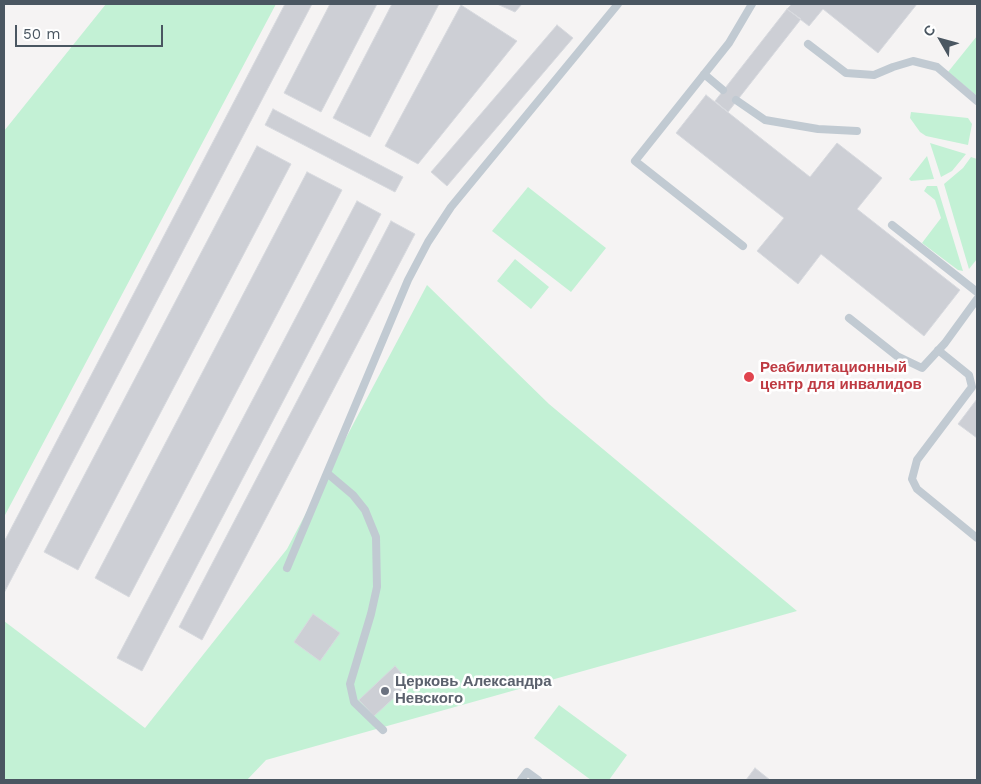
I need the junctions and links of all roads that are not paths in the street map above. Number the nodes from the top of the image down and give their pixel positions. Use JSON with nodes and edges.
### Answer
{"nodes":[{"id":1,"x":618,"y":4,"type":"edge"},
{"id":2,"x":752,"y":4,"type":"edge"},
{"id":3,"x":808,"y":44,"type":"dead end"},
{"id":4,"x":704,"y":74,"type":"junction"},
{"id":5,"x":723,"y":90,"type":"dead end"},
{"id":6,"x":736,"y":100,"type":"dead end"},
{"id":7,"x":977,"y":101,"type":"edge"},
{"id":8,"x":857,"y":130,"type":"dead end"},
{"id":9,"x":892,"y":225,"type":"dead end"},
{"id":10,"x":743,"y":246,"type":"dead end"},
{"id":11,"x":977,"y":292,"type":"edge"},
{"id":12,"x":977,"y":299,"type":"edge"},
{"id":13,"x":849,"y":318,"type":"dead end"},
{"id":14,"x":938,"y":350,"type":"junction"},
{"id":15,"x":974,"y":380,"type":"edge"},
{"id":16,"x":327,"y":473,"type":"junction"},
{"id":17,"x":977,"y":538,"type":"edge"},
{"id":18,"x":287,"y":568,"type":"dead end"},
{"id":19,"x":382,"y":730,"type":"dead end"},
{"id":20,"x":521,"y":780,"type":"edge"},
{"id":21,"x":538,"y":780,"type":"edge"}],
"edges":[{"from":1,"to":16,"type":"lane"},
{"from":2,"to":4,"type":"lane"},
{"from":3,"to":7,"type":"lane"},
{"from":4,"to":5,"type":"lane"},
{"from":4,"to":10,"type":"lane"},
{"from":6,"to":8,"type":"lane"},
{"from":9,"to":11,"type":"lane"},
{"from":12,"to":14,"type":"lane"},
{"from":13,"to":14,"type":"lane"},
{"from":14,"to":15,"type":"lane"},
{"from":15,"to":17,"type":"lane"},
{"from":16,"to":18,"type":"lane"},
{"from":16,"to":19,"type":"lane"},
{"from":20,"to":21,"type":"lane"}]}
